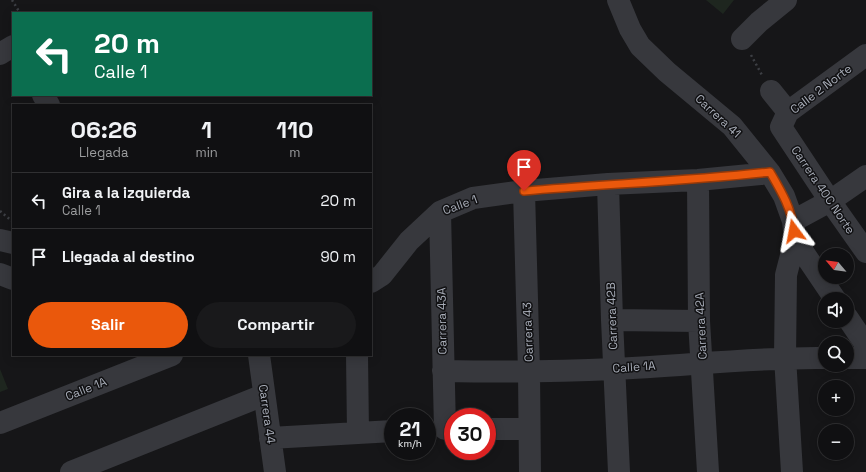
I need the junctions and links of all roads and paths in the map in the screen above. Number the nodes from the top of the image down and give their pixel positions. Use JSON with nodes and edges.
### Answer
{"nodes":[{"id":1,"x":12,"y":0,"type":"edge"},
{"id":2,"x":618,"y":0,"type":"edge"},
{"id":3,"x":786,"y":0,"type":"edge"},
{"id":4,"x":19,"y":12,"type":"edge"},
{"id":5,"x":742,"y":39,"type":"joint"},
{"id":6,"x":12,"y":47,"type":"edge"},
{"id":7,"x":0,"y":54,"type":"edge"},
{"id":8,"x":866,"y":55,"type":"edge"},
{"id":9,"x":771,"y":91,"type":"joint"},
{"id":10,"x":785,"y":119,"type":"junction"},
{"id":11,"x":770,"y":172,"type":"junction"},
{"id":12,"x":866,"y":176,"type":"edge"},
{"id":13,"x":698,"y":180,"type":"junction"},
{"id":14,"x":608,"y":184,"type":"junction"},
{"id":15,"x":524,"y":191,"type":"junction"},
{"id":16,"x":830,"y":201,"type":"junction"},
{"id":17,"x":0,"y":211,"type":"edge"},
{"id":18,"x":440,"y":212,"type":"junction"},
{"id":19,"x":12,"y":222,"type":"edge"},
{"id":20,"x":794,"y":231,"type":"junction"},
{"id":21,"x":0,"y":240,"type":"edge"},
{"id":22,"x":12,"y":243,"type":"edge"},
{"id":23,"x":866,"y":252,"type":"edge"},
{"id":24,"x":0,"y":274,"type":"edge"},
{"id":25,"x":12,"y":279,"type":"edge"},
{"id":26,"x":372,"y":281,"type":"edge"},
{"id":27,"x":831,"y":292,"type":"edge"},
{"id":28,"x":612,"y":320,"type":"junction"},
{"id":29,"x":699,"y":321,"type":"junction"},
{"id":30,"x":854,"y":328,"type":"edge"},
{"id":31,"x":866,"y":346,"type":"edge"},
{"id":32,"x":169,"y":356,"type":"edge"},
{"id":33,"x":259,"y":356,"type":"edge"},
{"id":34,"x":357,"y":356,"type":"edge"},
{"id":35,"x":785,"y":357,"type":"junction"},
{"id":36,"x":818,"y":358,"type":"edge"},
{"id":37,"x":854,"y":358,"type":"edge"},
{"id":38,"x":866,"y":358,"type":"edge"},
{"id":39,"x":702,"y":362,"type":"junction"},
{"id":40,"x":614,"y":369,"type":"junction"},
{"id":41,"x":443,"y":371,"type":"junction"},
{"id":42,"x":529,"y":372,"type":"junction"},
{"id":43,"x":264,"y":395,"type":"junction"},
{"id":44,"x":0,"y":423,"type":"edge"},
{"id":45,"x":442,"y":429,"type":"edge"},
{"id":46,"x":496,"y":429,"type":"edge"},
{"id":47,"x":529,"y":429,"type":"junction"},
{"id":48,"x":384,"y":432,"type":"edge"},
{"id":49,"x":358,"y":433,"type":"junction"},
{"id":50,"x":270,"y":438,"type":"junction"},
{"id":51,"x":71,"y":472,"type":"edge"},
{"id":52,"x":275,"y":472,"type":"edge"},
{"id":53,"x":530,"y":472,"type":"edge"},
{"id":54,"x":619,"y":472,"type":"edge"},
{"id":55,"x":708,"y":472,"type":"edge"},
{"id":56,"x":792,"y":472,"type":"edge"}],
"edges":[{"from":1,"to":4,"type":"path"},
{"from":2,"to":11,"type":"street","name":"Carrera 41"},
{"from":3,"to":5,"type":"street"},
{"from":5,"to":9,"type":"path"},
{"from":6,"to":7,"type":"street"},
{"from":8,"to":10,"type":"street","name":"Calle 2 Norte"},
{"from":9,"to":10,"type":"street","name":"Carrera 40C Norte"},
{"from":10,"to":16,"type":"street","name":"Carrera 40C Norte"},
{"from":11,"to":13,"type":"street","name":"Calle 1"},
{"from":11,"to":20,"type":"street","name":"Carrera 41"},
{"from":12,"to":16,"type":"street"},
{"from":13,"to":14,"type":"street","name":"Calle 1"},
{"from":13,"to":29,"type":"street","name":"Carrera 42A"},
{"from":14,"to":15,"type":"street","name":"Calle 1"},
{"from":14,"to":28,"type":"street","name":"Carrera 42B"},
{"from":15,"to":18,"type":"street","name":"Calle 1"},
{"from":15,"to":42,"type":"street","name":"Carrera 43"},
{"from":16,"to":20,"type":"street"},
{"from":16,"to":23,"type":"street","name":"Carrera 40C Norte"},
{"from":17,"to":19,"type":"path"},
{"from":18,"to":26,"type":"street","name":"Calle 1"},
{"from":18,"to":41,"type":"street","name":"Carrera 43A"},
{"from":20,"to":27,"type":"street","name":"Carrera 41"},
{"from":20,"to":35,"type":"street"},
{"from":21,"to":22,"type":"street"},
{"from":24,"to":25,"type":"street"},
{"from":28,"to":29,"type":"street"},
{"from":28,"to":40,"type":"street","name":"Carrera 42B"},
{"from":29,"to":39,"type":"street","name":"Carrera 42A"},
{"from":30,"to":31,"type":"street"},
{"from":32,"to":44,"type":"street","name":"Calle 1A"},
{"from":33,"to":43,"type":"street","name":"Carrera 44"},
{"from":34,"to":49,"type":"street"},
{"from":35,"to":36,"type":"street","name":"Calle 1A"},
{"from":35,"to":39,"type":"street","name":"Calle 1A"},
{"from":35,"to":56,"type":"street"},
{"from":37,"to":38,"type":"street"},
{"from":39,"to":40,"type":"street","name":"Calle 1A"},
{"from":39,"to":55,"type":"street","name":"Carrera 42A"},
{"from":40,"to":42,"type":"street","name":"Calle 1A"},
{"from":40,"to":54,"type":"street","name":"Carrera 42B"},
{"from":41,"to":42,"type":"street","name":"Calle 1A"},
{"from":41,"to":45,"type":"street","name":"Carrera 43A"},
{"from":42,"to":47,"type":"street","name":"Carrera 43"},
{"from":43,"to":50,"type":"street","name":"Carrera 44"},
{"from":43,"to":51,"type":"street"},
{"from":46,"to":47,"type":"street"},
{"from":47,"to":53,"type":"street","name":"Carrera 43"},
{"from":48,"to":49,"type":"street"},
{"from":49,"to":50,"type":"street"},
{"from":50,"to":52,"type":"street","name":"Carrera 44"}]}
